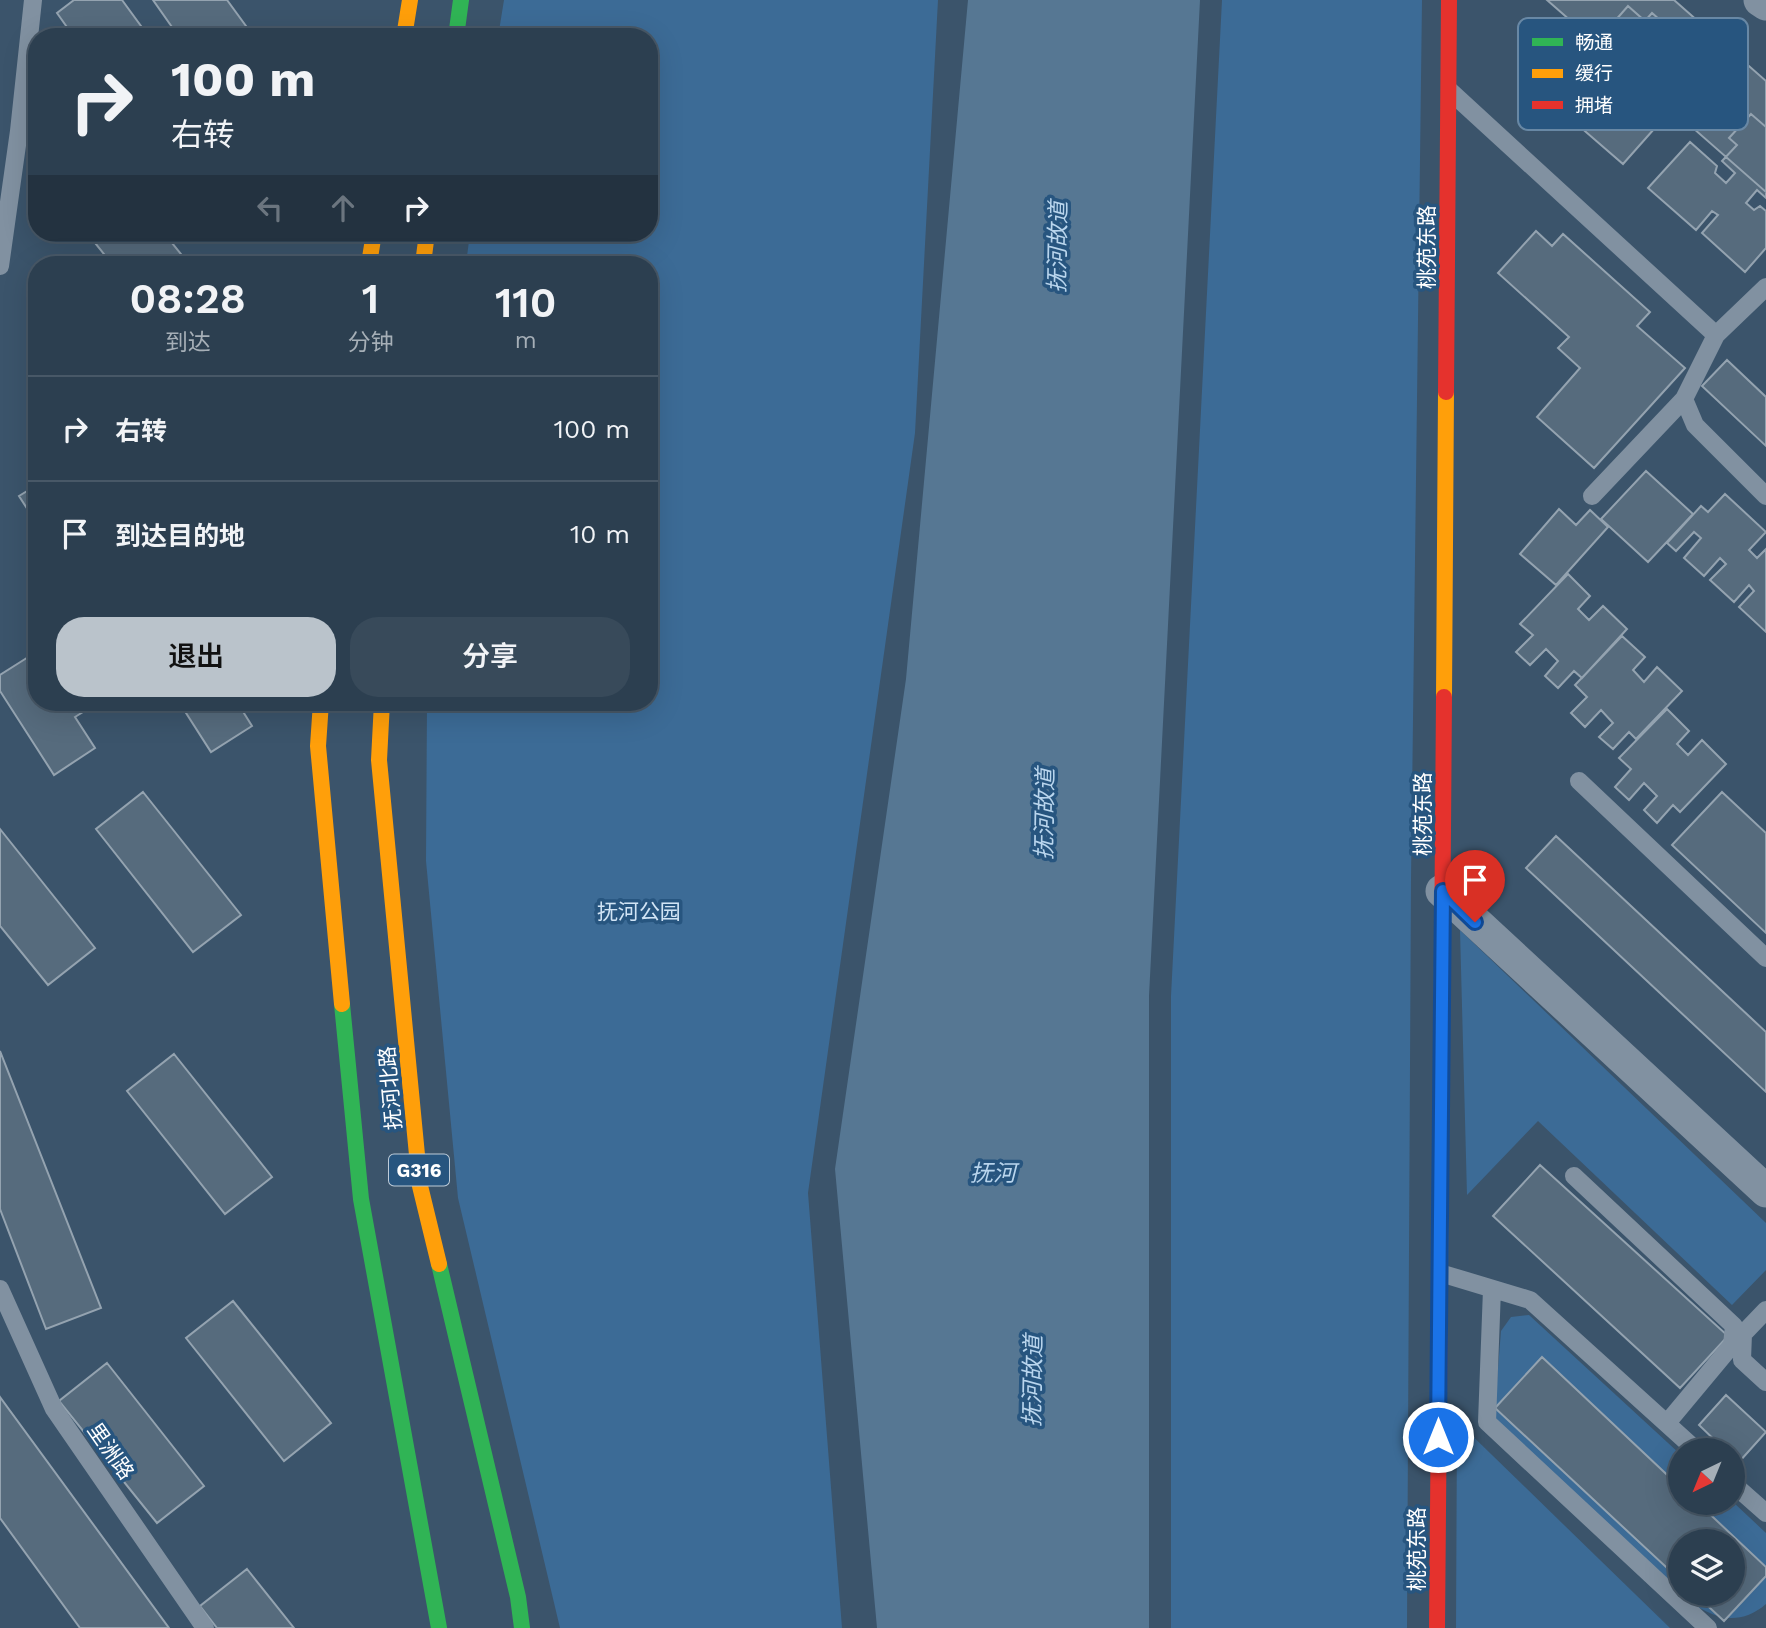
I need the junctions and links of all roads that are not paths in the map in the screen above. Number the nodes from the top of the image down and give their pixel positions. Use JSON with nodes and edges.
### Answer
{"nodes":[{"id":1,"x":33,"y":0,"type":"edge"},
{"id":2,"x":410,"y":0,"type":"edge"},
{"id":3,"x":461,"y":0,"type":"edge"},
{"id":4,"x":1449,"y":0,"type":"edge"},
{"id":5,"x":1759,"y":0,"type":"edge"},
{"id":6,"x":1766,"y":4,"type":"edge"},
{"id":7,"x":29,"y":28,"type":"edge"},
{"id":8,"x":405,"y":28,"type":"edge"},
{"id":9,"x":457,"y":28,"type":"edge"},
{"id":10,"x":28,"y":33,"type":"edge"},
{"id":11,"x":1449,"y":89,"type":"junction"},
{"id":12,"x":6,"y":178,"type":"edge"},
{"id":13,"x":0,"y":266,"type":"edge"},
{"id":14,"x":1766,"y":286,"type":"edge"},
{"id":15,"x":1716,"y":335,"type":"junction"},
{"id":16,"x":1684,"y":399,"type":"junction"},
{"id":17,"x":1592,"y":496,"type":"dead end"},
{"id":18,"x":1766,"y":496,"type":"edge"},
{"id":19,"x":320,"y":711,"type":"edge"},
{"id":20,"x":382,"y":711,"type":"edge"},
{"id":21,"x":1579,"y":781,"type":"dead end"},
{"id":22,"x":1443,"y":891,"type":"junction"},
{"id":23,"x":1766,"y":958,"type":"edge"},
{"id":24,"x":1574,"y":1176,"type":"dead end"},
{"id":25,"x":1766,"y":1191,"type":"edge"},
{"id":26,"x":1440,"y":1273,"type":"junction"},
{"id":27,"x":0,"y":1289,"type":"edge"},
{"id":28,"x":1492,"y":1289,"type":"junction"},
{"id":29,"x":1766,"y":1310,"type":"edge"},
{"id":30,"x":1766,"y":1382,"type":"edge"},
{"id":31,"x":1667,"y":1423,"type":"junction"},
{"id":32,"x":1683,"y":1438,"type":"edge"},
{"id":33,"x":1745,"y":1494,"type":"edge"},
{"id":34,"x":1766,"y":1513,"type":"edge"},
{"id":35,"x":205,"y":1628,"type":"edge"},
{"id":36,"x":439,"y":1628,"type":"edge"},
{"id":37,"x":522,"y":1628,"type":"edge"},
{"id":38,"x":1437,"y":1628,"type":"edge"},
{"id":39,"x":1708,"y":1628,"type":"edge"}],
"edges":[{"from":1,"to":7,"type":"lane"},
{"from":2,"to":8,"type":"main road"},
{"from":3,"to":9,"type":"main road"},
{"from":4,"to":11,"type":"main road","name":"桃苑东路"},
{"from":5,"to":6,"type":"street"},
{"from":10,"to":12,"type":"lane"},
{"from":11,"to":15,"type":"lane"},
{"from":11,"to":22,"type":"main road","name":"桃苑东路"},
{"from":12,"to":13,"type":"lane"},
{"from":14,"to":15,"type":"lane"},
{"from":15,"to":16,"type":"lane"},
{"from":16,"to":17,"type":"lane"},
{"from":16,"to":18,"type":"lane"},
{"from":19,"to":36,"type":"main road","name":"抚河北路","number":"G316"},
{"from":20,"to":37,"type":"main road","name":"抚河北路","number":"G316"},
{"from":21,"to":23,"type":"lane"},
{"from":22,"to":25,"type":"street"},
{"from":22,"to":26,"type":"main road","name":"桃苑东路"},
{"from":24,"to":31,"type":"lane"},
{"from":26,"to":28,"type":"lane"},
{"from":26,"to":38,"type":"main road","name":"桃苑东路"},
{"from":27,"to":35,"type":"lane","name":"里洲路"},
{"from":28,"to":31,"type":"lane"},
{"from":28,"to":39,"type":"lane"},
{"from":29,"to":30,"type":"lane"},
{"from":31,"to":32,"type":"lane"},
{"from":33,"to":34,"type":"lane"}]}
